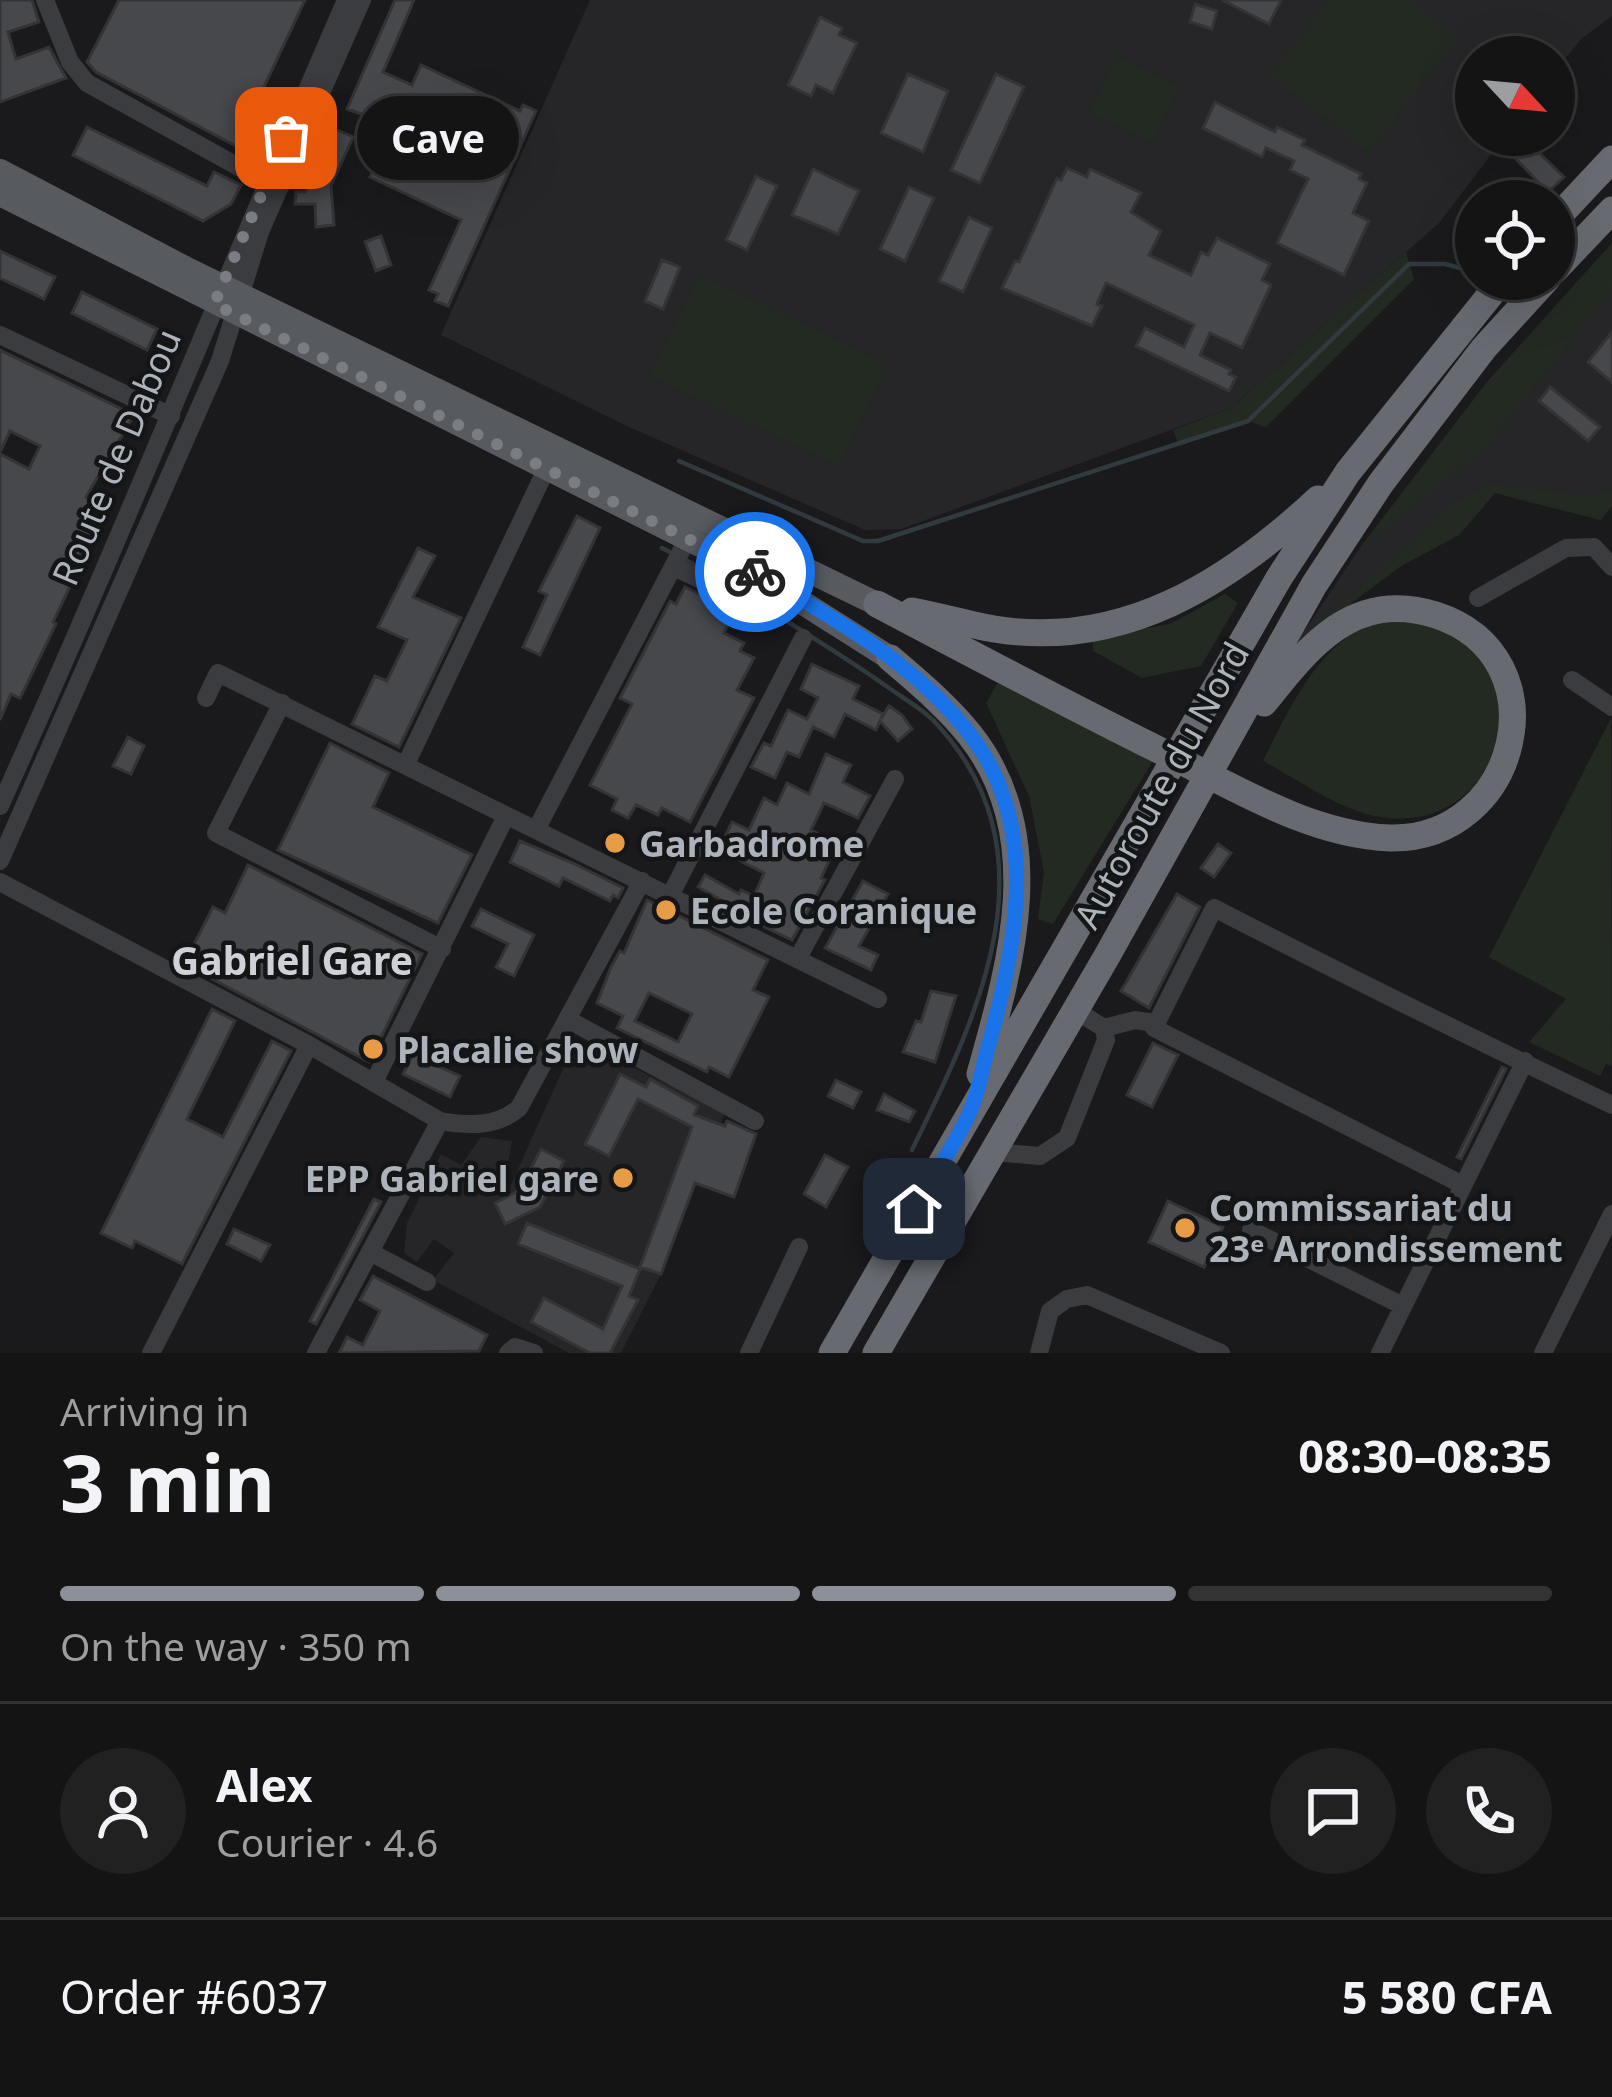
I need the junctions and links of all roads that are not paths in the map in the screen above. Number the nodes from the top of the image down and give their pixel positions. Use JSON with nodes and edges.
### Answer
{"nodes":[{"id":1,"x":45,"y":0,"type":"edge"},
{"id":2,"x":346,"y":0,"type":"edge"},
{"id":3,"x":362,"y":0,"type":"edge"},
{"id":4,"x":1612,"y":159,"type":"edge"},
{"id":5,"x":0,"y":171,"type":"edge"},
{"id":6,"x":266,"y":182,"type":"junction"},
{"id":7,"x":0,"y":194,"type":"edge"},
{"id":8,"x":1575,"y":199,"type":"edge"},
{"id":9,"x":1612,"y":210,"type":"edge"},
{"id":10,"x":1575,"y":250,"type":"edge"},
{"id":11,"x":227,"y":299,"type":"junction"},
{"id":12,"x":1486,"y":300,"type":"edge"},
{"id":13,"x":1528,"y":300,"type":"edge"},
{"id":14,"x":0,"y":335,"type":"edge"},
{"id":15,"x":171,"y":416,"type":"junction"},
{"id":16,"x":552,"y":457,"type":"junction"},
{"id":17,"x":1348,"y":472,"type":"junction"},
{"id":18,"x":681,"y":554,"type":"junction"},
{"id":19,"x":1612,"y":567,"type":"edge"},
{"id":20,"x":731,"y":594,"type":"dead end"},
{"id":21,"x":1478,"y":598,"type":"dead end"},
{"id":22,"x":877,"y":604,"type":"junction"},
{"id":23,"x":803,"y":638,"type":"dead end"},
{"id":24,"x":890,"y":658,"type":"joint"},
{"id":25,"x":1572,"y":680,"type":"dead end"},
{"id":26,"x":206,"y":698,"type":"dead end"},
{"id":27,"x":282,"y":703,"type":"junction"},
{"id":28,"x":1612,"y":706,"type":"edge"},
{"id":29,"x":1223,"y":751,"type":"junction"},
{"id":30,"x":406,"y":764,"type":"junction"},
{"id":31,"x":895,"y":779,"type":"dead end"},
{"id":32,"x":0,"y":806,"type":"edge"},
{"id":33,"x":506,"y":816,"type":"junction"},
{"id":34,"x":536,"y":830,"type":"junction"},
{"id":35,"x":0,"y":861,"type":"edge"},
{"id":36,"x":642,"y":880,"type":"junction"},
{"id":37,"x":0,"y":882,"type":"edge"},
{"id":38,"x":670,"y":894,"type":"junction"},
{"id":39,"x":442,"y":949,"type":"junction"},
{"id":40,"x":798,"y":958,"type":"junction"},
{"id":41,"x":878,"y":999,"type":"dead end"},
{"id":42,"x":1075,"y":1010,"type":"junction"},
{"id":43,"x":567,"y":1019,"type":"junction"},
{"id":44,"x":1154,"y":1023,"type":"junction"},
{"id":45,"x":1103,"y":1028,"type":"junction"},
{"id":46,"x":309,"y":1045,"type":"junction"},
{"id":47,"x":1525,"y":1061,"type":"junction"},
{"id":48,"x":374,"y":1082,"type":"junction"},
{"id":49,"x":1612,"y":1105,"type":"edge"},
{"id":50,"x":970,"y":1113,"type":"junction"},
{"id":51,"x":755,"y":1120,"type":"dead end"},
{"id":52,"x":440,"y":1121,"type":"junction"},
{"id":53,"x":993,"y":1152,"type":"junction"},
{"id":54,"x":1463,"y":1185,"type":"junction"},
{"id":55,"x":1612,"y":1214,"type":"edge"},
{"id":56,"x":1251,"y":1230,"type":"dead end"},
{"id":57,"x":799,"y":1247,"type":"dead end"},
{"id":58,"x":370,"y":1252,"type":"junction"},
{"id":59,"x":427,"y":1282,"type":"dead end"},
{"id":60,"x":1403,"y":1306,"type":"junction"},
{"id":61,"x":151,"y":1353,"type":"edge"},
{"id":62,"x":316,"y":1353,"type":"edge"},
{"id":63,"x":508,"y":1353,"type":"edge"},
{"id":64,"x":534,"y":1353,"type":"edge"},
{"id":65,"x":749,"y":1353,"type":"edge"},
{"id":66,"x":832,"y":1353,"type":"edge"},
{"id":67,"x":876,"y":1353,"type":"edge"},
{"id":68,"x":1039,"y":1353,"type":"edge"},
{"id":69,"x":1221,"y":1353,"type":"edge"},
{"id":70,"x":1380,"y":1353,"type":"edge"},
{"id":71,"x":1543,"y":1353,"type":"edge"}],
"edges":[{"from":1,"to":6,"type":"street"},
{"from":2,"to":6,"type":"street","name":"Route de Dabou"},
{"from":3,"to":11,"type":"street","name":"Route de Dabou"},
{"from":4,"to":8,"type":"highway"},
{"from":5,"to":11,"type":"main road"},
{"from":6,"to":11,"type":"street","name":"Route de Dabou"},
{"from":7,"to":11,"type":"main road"},
{"from":9,"to":10,"type":"highway"},
{"from":11,"to":15,"type":"street","name":"Route de Dabou"},
{"from":11,"to":16,"type":"main road"},
{"from":11,"to":35,"type":"street","name":"Route de Dabou"},
{"from":12,"to":17,"type":"highway","name":"Autoroute du Nord"},
{"from":13,"to":29,"type":"highway","name":"Autoroute du Nord"},
{"from":14,"to":15,"type":"street"},
{"from":15,"to":32,"type":"street","name":"Route de Dabou"},
{"from":16,"to":18,"type":"main road"},
{"from":16,"to":22,"type":"main road"},
{"from":16,"to":30,"type":"street"},
{"from":17,"to":22,"type":"highway"},
{"from":17,"to":50,"type":"highway","name":"Autoroute du Nord"},
{"from":18,"to":20,"type":"street"},
{"from":18,"to":24,"type":"main road"},
{"from":18,"to":34,"type":"street"},
{"from":19,"to":21,"type":"street"},
{"from":22,"to":29,"type":"highway"},
{"from":23,"to":38,"type":"street"},
{"from":24,"to":50,"type":"highway"},
{"from":25,"to":28,"type":"street"},
{"from":26,"to":27,"type":"street"},
{"from":27,"to":30,"type":"street"},
{"from":27,"to":39,"type":"street"},
{"from":29,"to":42,"type":"highway","name":"Autoroute du Nord"},
{"from":30,"to":33,"type":"street"},
{"from":31,"to":40,"type":"street"},
{"from":33,"to":34,"type":"street"},
{"from":33,"to":39,"type":"street"},
{"from":34,"to":36,"type":"street"},
{"from":36,"to":38,"type":"street"},
{"from":36,"to":43,"type":"street"},
{"from":37,"to":46,"type":"street"},
{"from":38,"to":40,"type":"street"},
{"from":39,"to":48,"type":"street"},
{"from":40,"to":41,"type":"street"},
{"from":42,"to":45,"type":"street"},
{"from":42,"to":53,"type":"highway","name":"Autoroute du Nord"},
{"from":43,"to":51,"type":"street"},
{"from":43,"to":52,"type":"street"},
{"from":44,"to":45,"type":"street"},
{"from":44,"to":47,"type":"street"},
{"from":44,"to":54,"type":"street"},
{"from":45,"to":53,"type":"street"},
{"from":46,"to":48,"type":"street"},
{"from":46,"to":61,"type":"street"},
{"from":47,"to":49,"type":"street"},
{"from":47,"to":54,"type":"street"},
{"from":48,"to":52,"type":"street"},
{"from":50,"to":66,"type":"highway","name":"Autoroute du Nord"},
{"from":52,"to":58,"type":"street"},
{"from":53,"to":67,"type":"highway","name":"Autoroute du Nord"},
{"from":54,"to":60,"type":"street"},
{"from":55,"to":71,"type":"street"},
{"from":56,"to":60,"type":"street"},
{"from":57,"to":65,"type":"street"},
{"from":58,"to":59,"type":"street"},
{"from":58,"to":62,"type":"street"},
{"from":60,"to":70,"type":"street"},
{"from":63,"to":64,"type":"street"},
{"from":68,"to":69,"type":"street"}]}
